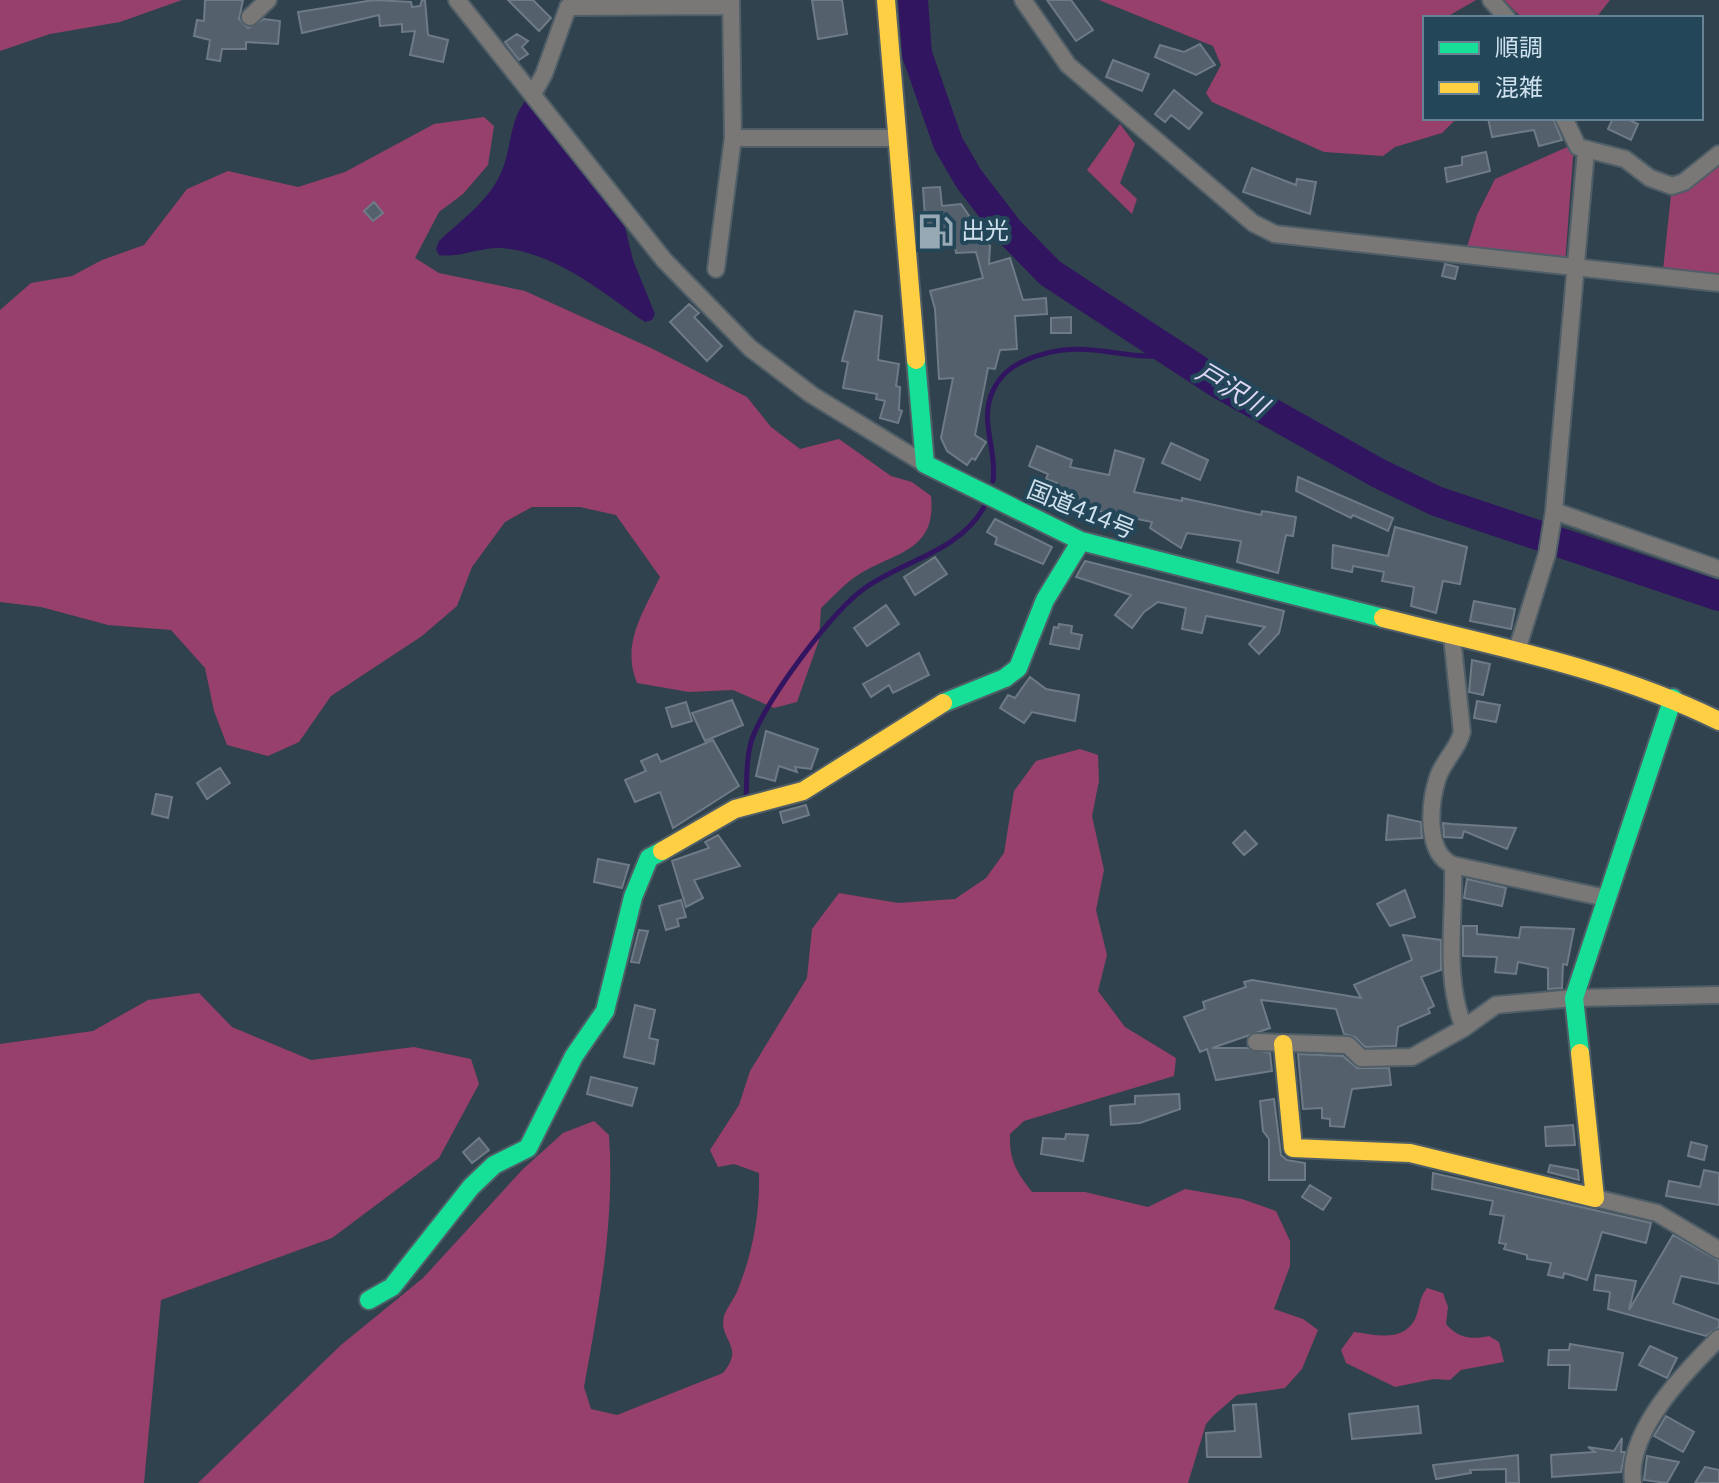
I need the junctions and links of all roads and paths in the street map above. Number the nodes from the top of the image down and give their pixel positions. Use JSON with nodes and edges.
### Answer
{"nodes":[{"id":1,"x":268,"y":0,"type":"edge"},
{"id":2,"x":457,"y":0,"type":"edge"},
{"id":3,"x":886,"y":0,"type":"edge"},
{"id":4,"x":1023,"y":0,"type":"edge"},
{"id":5,"x":1491,"y":0,"type":"edge"},
{"id":6,"x":731,"y":3,"type":"edge"},
{"id":7,"x":1505,"y":16,"type":"edge"},
{"id":8,"x":250,"y":17,"type":"dead end"},
{"id":9,"x":533,"y":94,"type":"junction"},
{"id":10,"x":1565,"y":120,"type":"edge"},
{"id":11,"x":733,"y":138,"type":"junction"},
{"id":12,"x":897,"y":138,"type":"junction"},
{"id":13,"x":1586,"y":151,"type":"junction"},
{"id":14,"x":1719,"y":154,"type":"edge"},
{"id":15,"x":716,"y":269,"type":"dead end"},
{"id":16,"x":1575,"y":269,"type":"junction"},
{"id":17,"x":1719,"y":283,"type":"edge"},
{"id":18,"x":925,"y":464,"type":"junction"},
{"id":19,"x":1554,"y":511,"type":"junction"},
{"id":20,"x":1081,"y":541,"type":"junction"},
{"id":21,"x":1719,"y":569,"type":"edge"},
{"id":22,"x":1452,"y":636,"type":"junction"},
{"id":23,"x":1517,"y":650,"type":"junction"},
{"id":24,"x":1673,"y":698,"type":"junction"},
{"id":25,"x":1719,"y":721,"type":"edge"},
{"id":26,"x":1453,"y":865,"type":"junction"},
{"id":27,"x":1606,"y":898,"type":"junction"},
{"id":28,"x":1719,"y":995,"type":"edge"},
{"id":29,"x":1574,"y":998,"type":"junction"},
{"id":30,"x":1464,"y":1028,"type":"junction"},
{"id":31,"x":1256,"y":1042,"type":"dead end"},
{"id":32,"x":1283,"y":1044,"type":"junction"},
{"id":33,"x":1595,"y":1198,"type":"junction"},
{"id":34,"x":1719,"y":1250,"type":"edge"},
{"id":35,"x":369,"y":1300,"type":"dead end"},
{"id":36,"x":1719,"y":1338,"type":"edge"},
{"id":37,"x":1633,"y":1483,"type":"edge"}],
"edges":[{"from":1,"to":8,"type":"street"},
{"from":2,"to":9,"type":"street"},
{"from":3,"to":12,"type":"main road"},
{"from":4,"to":16,"type":"street"},
{"from":5,"to":7,"type":"street"},
{"from":6,"to":9,"type":"street"},
{"from":6,"to":11,"type":"street"},
{"from":9,"to":18,"type":"street"},
{"from":10,"to":13,"type":"street"},
{"from":11,"to":12,"type":"street"},
{"from":11,"to":15,"type":"street"},
{"from":12,"to":18,"type":"main road"},
{"from":13,"to":14,"type":"street"},
{"from":13,"to":16,"type":"street"},
{"from":16,"to":17,"type":"street"},
{"from":16,"to":19,"type":"street"},
{"from":18,"to":20,"type":"main road","name":"国道414号"},
{"from":19,"to":21,"type":"street"},
{"from":19,"to":23,"type":"street"},
{"from":20,"to":22,"type":"main road","name":"国道414号"},
{"from":20,"to":35,"type":"main road"},
{"from":22,"to":23,"type":"main road","name":"国道414号"},
{"from":22,"to":26,"type":"street"},
{"from":23,"to":24,"type":"main road","name":"国道414号"},
{"from":24,"to":25,"type":"main road","name":"国道414号"},
{"from":24,"to":27,"type":"main road"},
{"from":26,"to":27,"type":"street"},
{"from":26,"to":30,"type":"street"},
{"from":27,"to":29,"type":"main road"},
{"from":28,"to":29,"type":"street"},
{"from":29,"to":30,"type":"street"},
{"from":29,"to":33,"type":"main road"},
{"from":30,"to":32,"type":"street"},
{"from":31,"to":32,"type":"street"},
{"from":32,"to":33,"type":"main road"},
{"from":33,"to":34,"type":"street"},
{"from":36,"to":37,"type":"street"}]}
